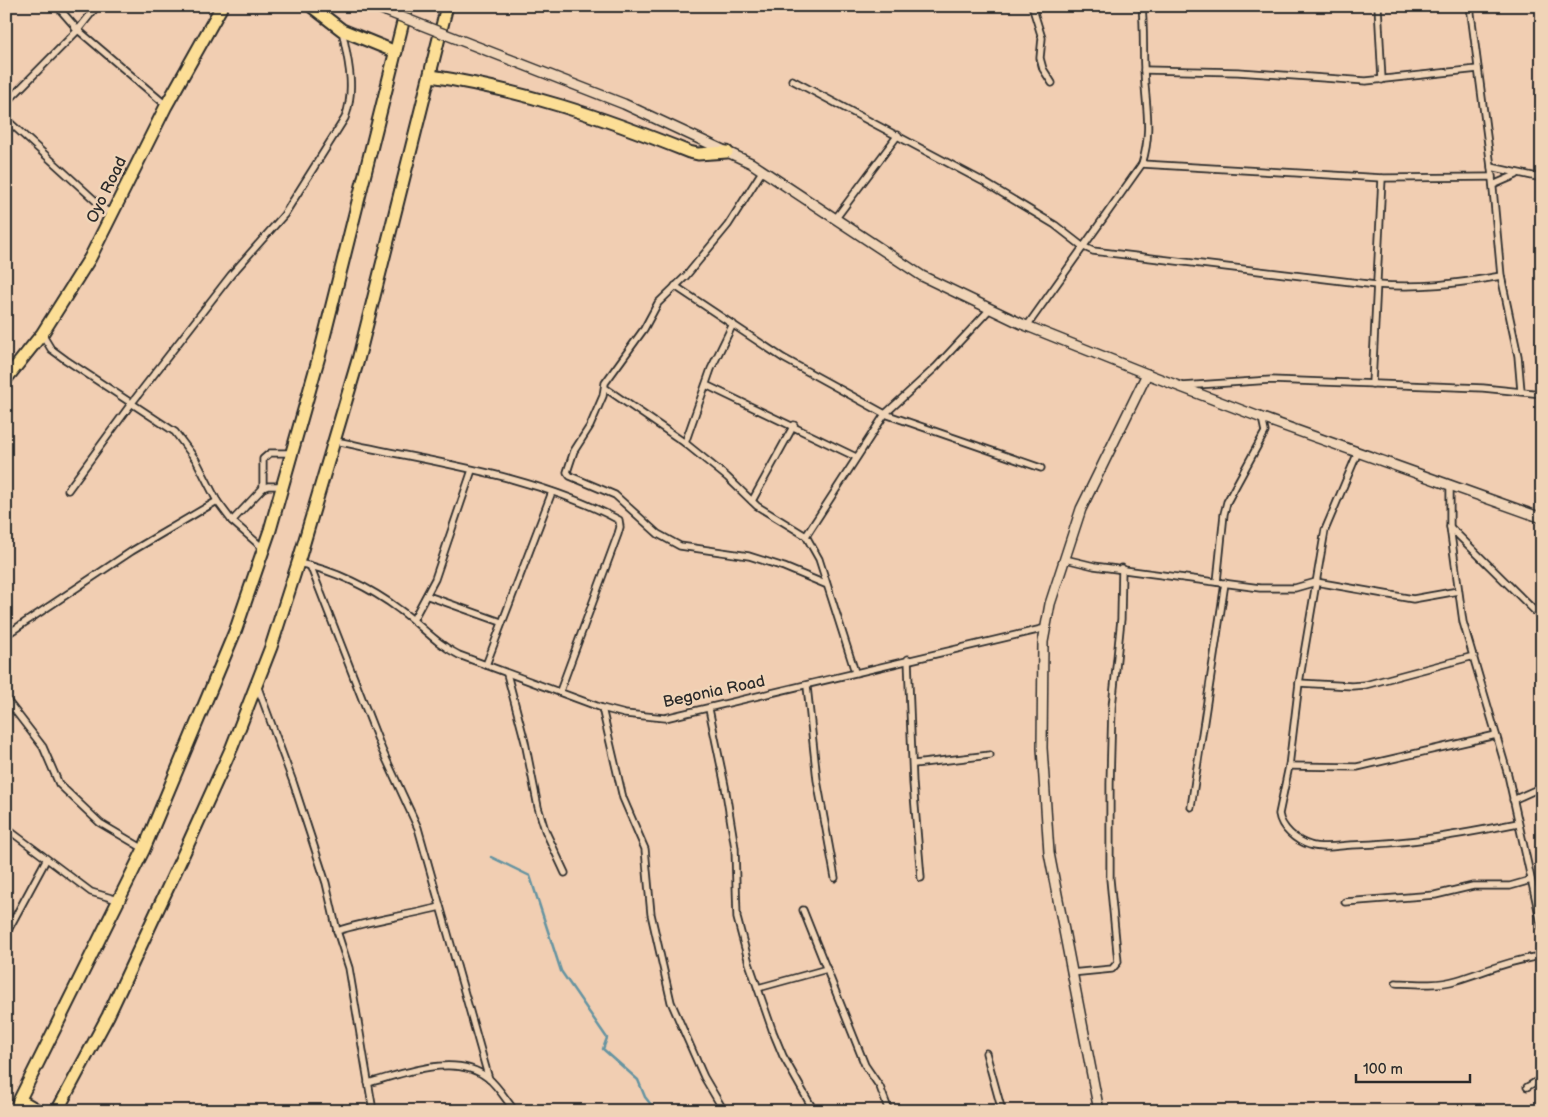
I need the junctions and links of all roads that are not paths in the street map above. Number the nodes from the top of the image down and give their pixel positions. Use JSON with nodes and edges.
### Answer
{"nodes":[{"id":1,"x":56,"y":6,"type":"edge"},
{"id":2,"x":97,"y":6,"type":"edge"},
{"id":3,"x":222,"y":6,"type":"edge"},
{"id":4,"x":311,"y":6,"type":"edge"},
{"id":5,"x":374,"y":6,"type":"edge"},
{"id":6,"x":408,"y":6,"type":"edge"},
{"id":7,"x":447,"y":6,"type":"edge"},
{"id":8,"x":1041,"y":6,"type":"edge"},
{"id":9,"x":1142,"y":6,"type":"edge"},
{"id":10,"x":1378,"y":6,"type":"edge"},
{"id":11,"x":1470,"y":6,"type":"edge"},
{"id":12,"x":1032,"y":7,"type":"edge"},
{"id":13,"x":78,"y":30,"type":"junction"},
{"id":14,"x":342,"y":30,"type":"junction"},
{"id":15,"x":396,"y":52,"type":"junction"},
{"id":16,"x":1478,"y":69,"type":"junction"},
{"id":17,"x":1144,"y":70,"type":"junction"},
{"id":18,"x":431,"y":76,"type":"junction"},
{"id":19,"x":792,"y":80,"type":"dead end"},
{"id":20,"x":1382,"y":80,"type":"junction"},
{"id":21,"x":1052,"y":83,"type":"dead end"},
{"id":22,"x":6,"y":103,"type":"edge"},
{"id":23,"x":166,"y":106,"type":"junction"},
{"id":24,"x":6,"y":119,"type":"edge"},
{"id":25,"x":898,"y":135,"type":"junction"},
{"id":26,"x":727,"y":152,"type":"junction"},
{"id":27,"x":1142,"y":164,"type":"junction"},
{"id":28,"x":1491,"y":167,"type":"junction"},
{"id":29,"x":763,"y":170,"type":"junction"},
{"id":30,"x":1518,"y":174,"type":"junction"},
{"id":31,"x":1492,"y":177,"type":"junction"},
{"id":32,"x":1382,"y":178,"type":"junction"},
{"id":33,"x":1542,"y":178,"type":"edge"},
{"id":34,"x":1493,"y":185,"type":"junction"},
{"id":35,"x":112,"y":216,"type":"junction"},
{"id":36,"x":836,"y":218,"type":"junction"},
{"id":37,"x":1082,"y":246,"type":"junction"},
{"id":38,"x":1501,"y":276,"type":"junction"},
{"id":39,"x":1376,"y":285,"type":"junction"},
{"id":40,"x":675,"y":286,"type":"junction"},
{"id":41,"x":990,"y":309,"type":"junction"},
{"id":42,"x":733,"y":324,"type":"junction"},
{"id":43,"x":1027,"y":326,"type":"junction"},
{"id":44,"x":42,"y":334,"type":"junction"},
{"id":45,"x":1147,"y":374,"type":"junction"},
{"id":46,"x":6,"y":379,"type":"edge"},
{"id":47,"x":1372,"y":384,"type":"junction"},
{"id":48,"x":706,"y":385,"type":"junction"},
{"id":49,"x":1178,"y":386,"type":"junction"},
{"id":50,"x":605,"y":388,"type":"junction"},
{"id":51,"x":1521,"y":391,"type":"junction"},
{"id":52,"x":1542,"y":394,"type":"edge"},
{"id":53,"x":131,"y":404,"type":"junction"},
{"id":54,"x":885,"y":414,"type":"junction"},
{"id":55,"x":1262,"y":418,"type":"junction"},
{"id":56,"x":794,"y":426,"type":"junction"},
{"id":57,"x":336,"y":441,"type":"junction"},
{"id":58,"x":686,"y":443,"type":"junction"},
{"id":59,"x":1358,"y":452,"type":"junction"},
{"id":60,"x":292,"y":453,"type":"junction"},
{"id":61,"x":856,"y":457,"type":"junction"},
{"id":62,"x":1042,"y":468,"type":"dead end"},
{"id":63,"x":472,"y":470,"type":"junction"},
{"id":64,"x":1450,"y":484,"type":"junction"},
{"id":65,"x":282,"y":486,"type":"junction"},
{"id":66,"x":263,"y":488,"type":"junction"},
{"id":67,"x":68,"y":490,"type":"dead end"},
{"id":68,"x":552,"y":492,"type":"junction"},
{"id":69,"x":217,"y":501,"type":"junction"},
{"id":70,"x":752,"y":501,"type":"junction"},
{"id":71,"x":1542,"y":518,"type":"edge"},
{"id":72,"x":232,"y":521,"type":"junction"},
{"id":73,"x":1450,"y":527,"type":"junction"},
{"id":74,"x":806,"y":536,"type":"junction"},
{"id":75,"x":264,"y":549,"type":"junction"},
{"id":76,"x":1065,"y":559,"type":"junction"},
{"id":77,"x":304,"y":564,"type":"junction"},
{"id":78,"x":1122,"y":568,"type":"junction"},
{"id":79,"x":1217,"y":582,"type":"junction"},
{"id":80,"x":1316,"y":582,"type":"junction"},
{"id":81,"x":1225,"y":583,"type":"junction"},
{"id":82,"x":825,"y":584,"type":"junction"},
{"id":83,"x":1458,"y":591,"type":"junction"},
{"id":84,"x":428,"y":596,"type":"junction"},
{"id":85,"x":1542,"y":618,"type":"edge"},
{"id":86,"x":413,"y":620,"type":"junction"},
{"id":87,"x":502,"y":622,"type":"junction"},
{"id":88,"x":1046,"y":628,"type":"junction"},
{"id":89,"x":6,"y":635,"type":"edge"},
{"id":90,"x":1474,"y":656,"type":"junction"},
{"id":91,"x":908,"y":659,"type":"junction"},
{"id":92,"x":486,"y":665,"type":"junction"},
{"id":93,"x":855,"y":672,"type":"junction"},
{"id":94,"x":507,"y":674,"type":"junction"},
{"id":95,"x":1299,"y":682,"type":"junction"},
{"id":96,"x":257,"y":684,"type":"junction"},
{"id":97,"x":808,"y":686,"type":"junction"},
{"id":98,"x":560,"y":691,"type":"junction"},
{"id":99,"x":6,"y":699,"type":"edge"},
{"id":100,"x":602,"y":708,"type":"junction"},
{"id":101,"x":709,"y":709,"type":"junction"},
{"id":102,"x":1496,"y":735,"type":"junction"},
{"id":103,"x":990,"y":755,"type":"dead end"},
{"id":104,"x":914,"y":764,"type":"junction"},
{"id":105,"x":1289,"y":766,"type":"junction"},
{"id":106,"x":1542,"y":787,"type":"edge"},
{"id":107,"x":1513,"y":800,"type":"junction"},
{"id":108,"x":1191,"y":807,"type":"dead end"},
{"id":109,"x":1518,"y":823,"type":"junction"},
{"id":110,"x":6,"y":828,"type":"edge"},
{"id":111,"x":144,"y":849,"type":"junction"},
{"id":112,"x":46,"y":860,"type":"junction"},
{"id":113,"x":565,"y":873,"type":"dead end"},
{"id":114,"x":835,"y":878,"type":"dead end"},
{"id":115,"x":922,"y":878,"type":"dead end"},
{"id":116,"x":1531,"y":880,"type":"junction"},
{"id":117,"x":118,"y":900,"type":"junction"},
{"id":118,"x":1345,"y":902,"type":"dead end"},
{"id":119,"x":440,"y":907,"type":"junction"},
{"id":120,"x":803,"y":910,"type":"dead end"},
{"id":121,"x":1542,"y":928,"type":"edge"},
{"id":122,"x":337,"y":931,"type":"junction"},
{"id":123,"x":6,"y":934,"type":"edge"},
{"id":124,"x":1542,"y":956,"type":"edge"},
{"id":125,"x":827,"y":970,"type":"junction"},
{"id":126,"x":1071,"y":973,"type":"junction"},
{"id":127,"x":1396,"y":983,"type":"dead end"},
{"id":128,"x":758,"y":988,"type":"junction"},
{"id":129,"x":986,"y":1053,"type":"dead end"},
{"id":130,"x":1542,"y":1078,"type":"edge"},
{"id":131,"x":489,"y":1079,"type":"junction"},
{"id":132,"x":368,"y":1083,"type":"junction"},
{"id":133,"x":1527,"y":1086,"type":"dead end"},
{"id":134,"x":20,"y":1100,"type":"junction"},
{"id":135,"x":14,"y":1111,"type":"edge"},
{"id":136,"x":39,"y":1111,"type":"edge"},
{"id":137,"x":57,"y":1111,"type":"edge"},
{"id":138,"x":373,"y":1111,"type":"edge"},
{"id":139,"x":515,"y":1111,"type":"edge"},
{"id":140,"x":724,"y":1111,"type":"edge"},
{"id":141,"x":814,"y":1111,"type":"edge"},
{"id":142,"x":889,"y":1111,"type":"edge"},
{"id":143,"x":1002,"y":1111,"type":"edge"},
{"id":144,"x":1099,"y":1111,"type":"edge"}],
"edges":[{"from":1,"to":13,"type":"street"},
{"from":2,"to":13,"type":"street"},
{"from":3,"to":23,"type":"highway","name":"Oyo Road"},
{"from":4,"to":14,"type":"highway"},
{"from":5,"to":26,"type":"main road","bridge":true},
{"from":6,"to":15,"type":"highway"},
{"from":7,"to":18,"type":"highway"},
{"from":8,"to":12,"type":"street"},
{"from":9,"to":17,"type":"street"},
{"from":10,"to":20,"type":"street"},
{"from":11,"to":16,"type":"street"},
{"from":12,"to":21,"type":"street"},
{"from":13,"to":22,"type":"street"},
{"from":13,"to":23,"type":"street"},
{"from":14,"to":15,"type":"highway"},
{"from":14,"to":53,"type":"street"},
{"from":15,"to":60,"type":"highway"},
{"from":16,"to":20,"type":"street"},
{"from":16,"to":28,"type":"street"},
{"from":17,"to":20,"type":"street"},
{"from":17,"to":27,"type":"street"},
{"from":18,"to":26,"type":"highway"},
{"from":18,"to":57,"type":"highway"},
{"from":19,"to":25,"type":"street"},
{"from":23,"to":35,"type":"highway","name":"Oyo Road"},
{"from":24,"to":35,"type":"street"},
{"from":25,"to":36,"type":"street"},
{"from":25,"to":37,"type":"street"},
{"from":26,"to":29,"type":"main road"},
{"from":27,"to":32,"type":"street"},
{"from":27,"to":37,"type":"street"},
{"from":28,"to":30,"type":"street"},
{"from":28,"to":31,"type":"street"},
{"from":29,"to":36,"type":"main road"},
{"from":29,"to":40,"type":"street"},
{"from":30,"to":33,"type":"street"},
{"from":30,"to":34,"type":"street"},
{"from":31,"to":32,"type":"street"},
{"from":31,"to":34,"type":"street"},
{"from":32,"to":39,"type":"street"},
{"from":34,"to":38,"type":"street"},
{"from":35,"to":44,"type":"highway","name":"Oyo Road"},
{"from":36,"to":41,"type":"main road"},
{"from":37,"to":39,"type":"street"},
{"from":37,"to":43,"type":"street"},
{"from":38,"to":39,"type":"street"},
{"from":38,"to":51,"type":"street"},
{"from":39,"to":47,"type":"street"},
{"from":40,"to":42,"type":"street"},
{"from":40,"to":50,"type":"street"},
{"from":41,"to":43,"type":"main road"},
{"from":41,"to":54,"type":"street"},
{"from":42,"to":48,"type":"street"},
{"from":42,"to":54,"type":"street"},
{"from":43,"to":45,"type":"main road"},
{"from":44,"to":46,"type":"highway","name":"Oyo Road"},
{"from":44,"to":53,"type":"street"},
{"from":45,"to":49,"type":"main road"},
{"from":45,"to":76,"type":"main road"},
{"from":47,"to":49,"type":"street"},
{"from":47,"to":51,"type":"street"},
{"from":48,"to":56,"type":"street"},
{"from":48,"to":58,"type":"street"},
{"from":49,"to":55,"type":"main road"},
{"from":50,"to":58,"type":"street"},
{"from":50,"to":82,"type":"street"},
{"from":51,"to":52,"type":"street"},
{"from":53,"to":67,"type":"street"},
{"from":53,"to":69,"type":"street"},
{"from":54,"to":61,"type":"street"},
{"from":54,"to":62,"type":"street"},
{"from":55,"to":59,"type":"main road"},
{"from":55,"to":79,"type":"street"},
{"from":56,"to":61,"type":"street"},
{"from":56,"to":70,"type":"street"},
{"from":57,"to":63,"type":"street"},
{"from":57,"to":77,"type":"highway"},
{"from":58,"to":70,"type":"street"},
{"from":59,"to":64,"type":"main road"},
{"from":59,"to":80,"type":"street"},
{"from":60,"to":65,"type":"highway"},
{"from":60,"to":66,"type":"street"},
{"from":61,"to":74,"type":"street"},
{"from":63,"to":68,"type":"street"},
{"from":63,"to":84,"type":"street"},
{"from":64,"to":71,"type":"main road"},
{"from":64,"to":73,"type":"street"},
{"from":65,"to":66,"type":"street"},
{"from":65,"to":75,"type":"highway"},
{"from":66,"to":72,"type":"street"},
{"from":68,"to":87,"type":"street"},
{"from":68,"to":98,"type":"street"},
{"from":69,"to":72,"type":"street"},
{"from":69,"to":89,"type":"street"},
{"from":70,"to":74,"type":"street"},
{"from":72,"to":75,"type":"street"},
{"from":73,"to":83,"type":"street"},
{"from":73,"to":85,"type":"street"},
{"from":74,"to":82,"type":"street"},
{"from":75,"to":111,"type":"highway"},
{"from":76,"to":78,"type":"street"},
{"from":76,"to":88,"type":"main road"},
{"from":77,"to":86,"type":"street","name":"Begonia Road"},
{"from":77,"to":96,"type":"highway"},
{"from":77,"to":119,"type":"street"},
{"from":78,"to":79,"type":"street"},
{"from":78,"to":126,"type":"street"},
{"from":79,"to":81,"type":"street"},
{"from":80,"to":81,"type":"street"},
{"from":80,"to":83,"type":"street"},
{"from":80,"to":95,"type":"street"},
{"from":81,"to":108,"type":"street"},
{"from":82,"to":93,"type":"street"},
{"from":83,"to":90,"type":"street"},
{"from":84,"to":86,"type":"street"},
{"from":84,"to":87,"type":"street"},
{"from":86,"to":92,"type":"street","name":"Begonia Road"},
{"from":87,"to":92,"type":"street"},
{"from":88,"to":91,"type":"street","name":"Begonia Road"},
{"from":88,"to":126,"type":"main road"},
{"from":90,"to":95,"type":"street"},
{"from":90,"to":102,"type":"street"},
{"from":91,"to":93,"type":"street","name":"Begonia Road"},
{"from":91,"to":104,"type":"street"},
{"from":92,"to":94,"type":"street","name":"Begonia Road"},
{"from":93,"to":97,"type":"street","name":"Begonia Road"},
{"from":94,"to":98,"type":"street","name":"Begonia Road"},
{"from":94,"to":113,"type":"street"},
{"from":95,"to":105,"type":"street"},
{"from":96,"to":122,"type":"street"},
{"from":96,"to":137,"type":"highway"},
{"from":97,"to":101,"type":"street","name":"Begonia Road"},
{"from":97,"to":114,"type":"street"},
{"from":98,"to":100,"type":"street","name":"Begonia Road"},
{"from":99,"to":111,"type":"street"},
{"from":100,"to":101,"type":"street","name":"Begonia Road"},
{"from":100,"to":140,"type":"street"},
{"from":101,"to":128,"type":"street"},
{"from":102,"to":105,"type":"street"},
{"from":102,"to":107,"type":"street"},
{"from":103,"to":104,"type":"street"},
{"from":104,"to":115,"type":"street"},
{"from":105,"to":109,"type":"street"},
{"from":106,"to":107,"type":"street"},
{"from":107,"to":109,"type":"street"},
{"from":109,"to":116,"type":"street"},
{"from":110,"to":112,"type":"street"},
{"from":111,"to":117,"type":"highway"},
{"from":112,"to":117,"type":"street"},
{"from":112,"to":123,"type":"street"},
{"from":116,"to":118,"type":"street"},
{"from":116,"to":121,"type":"street"},
{"from":117,"to":134,"type":"highway"},
{"from":119,"to":122,"type":"street"},
{"from":119,"to":131,"type":"street"},
{"from":120,"to":125,"type":"street"},
{"from":122,"to":132,"type":"street"},
{"from":124,"to":127,"type":"street"},
{"from":125,"to":128,"type":"street"},
{"from":125,"to":142,"type":"street"},
{"from":126,"to":144,"type":"main road"},
{"from":128,"to":141,"type":"street"},
{"from":129,"to":143,"type":"street"},
{"from":130,"to":133,"type":"street"},
{"from":131,"to":132,"type":"street"},
{"from":131,"to":139,"type":"street"},
{"from":132,"to":138,"type":"street"},
{"from":134,"to":135,"type":"highway"},
{"from":134,"to":136,"type":"highway"}]}
